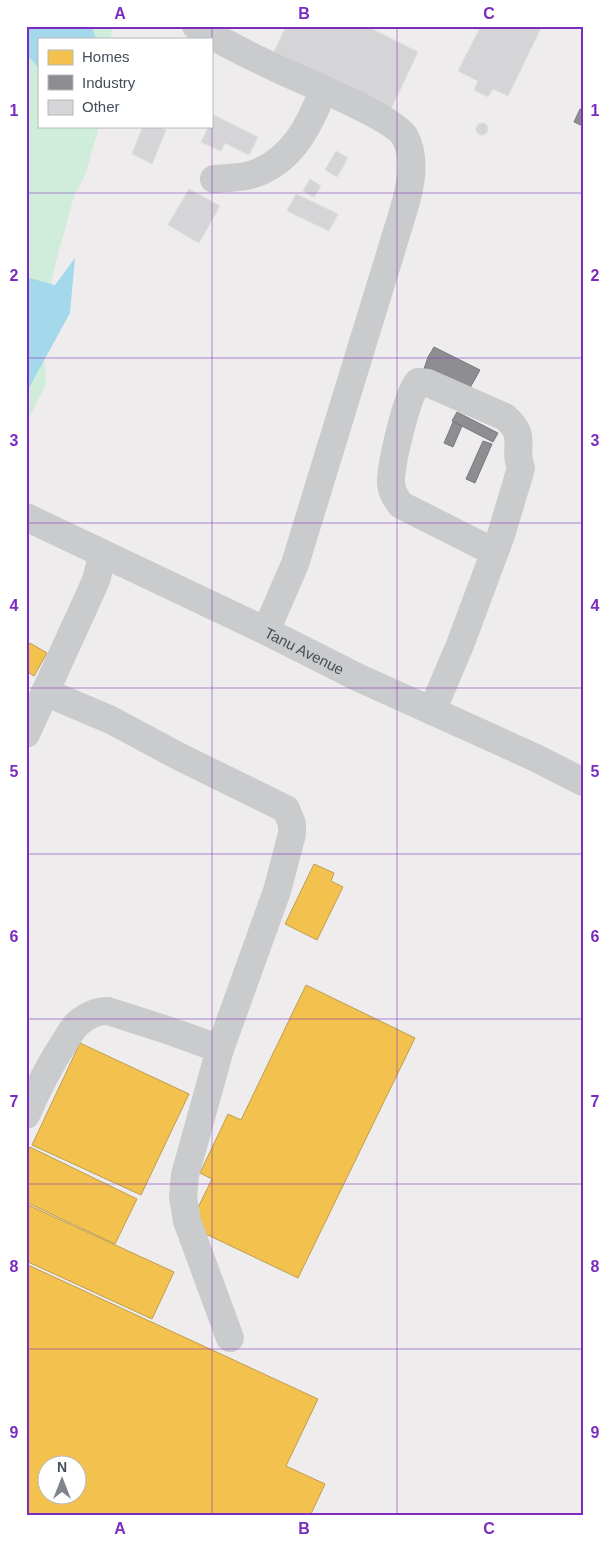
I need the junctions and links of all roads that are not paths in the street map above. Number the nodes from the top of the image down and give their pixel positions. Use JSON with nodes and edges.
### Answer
{"nodes":[{"id":1,"x":196,"y":26,"type":"edge"},
{"id":2,"x":323,"y":90,"type":"junction"},
{"id":3,"x":214,"y":179,"type":"dead end"},
{"id":4,"x":26,"y":517,"type":"edge"},
{"id":5,"x":494,"y":552,"type":"junction"},
{"id":6,"x":103,"y":554,"type":"junction"},
{"id":7,"x":266,"y":631,"type":"junction"},
{"id":8,"x":45,"y":692,"type":"junction"},
{"id":9,"x":432,"y":711,"type":"junction"},
{"id":10,"x":26,"y":734,"type":"edge"},
{"id":11,"x":583,"y":782,"type":"edge"},
{"id":12,"x":220,"y":1049,"type":"junction"},
{"id":13,"x":26,"y":1115,"type":"edge"},
{"id":14,"x":230,"y":1338,"type":"dead end"}],
"edges":[{"from":1,"to":2,"type":"street"},
{"from":2,"to":3,"type":"street"},
{"from":2,"to":7,"type":"street"},
{"from":4,"to":6,"type":"street","name":"Tanu Avenue"},
{"from":5,"to":5,"type":"street"},
{"from":5,"to":9,"type":"street"},
{"from":6,"to":7,"type":"street","name":"Tanu Avenue"},
{"from":6,"to":8,"type":"street"},
{"from":7,"to":9,"type":"street","name":"Tanu Avenue"},
{"from":8,"to":10,"type":"street"},
{"from":8,"to":12,"type":"street"},
{"from":9,"to":11,"type":"street","name":"Tanu Avenue"},
{"from":12,"to":13,"type":"street"},
{"from":12,"to":14,"type":"street"}]}
